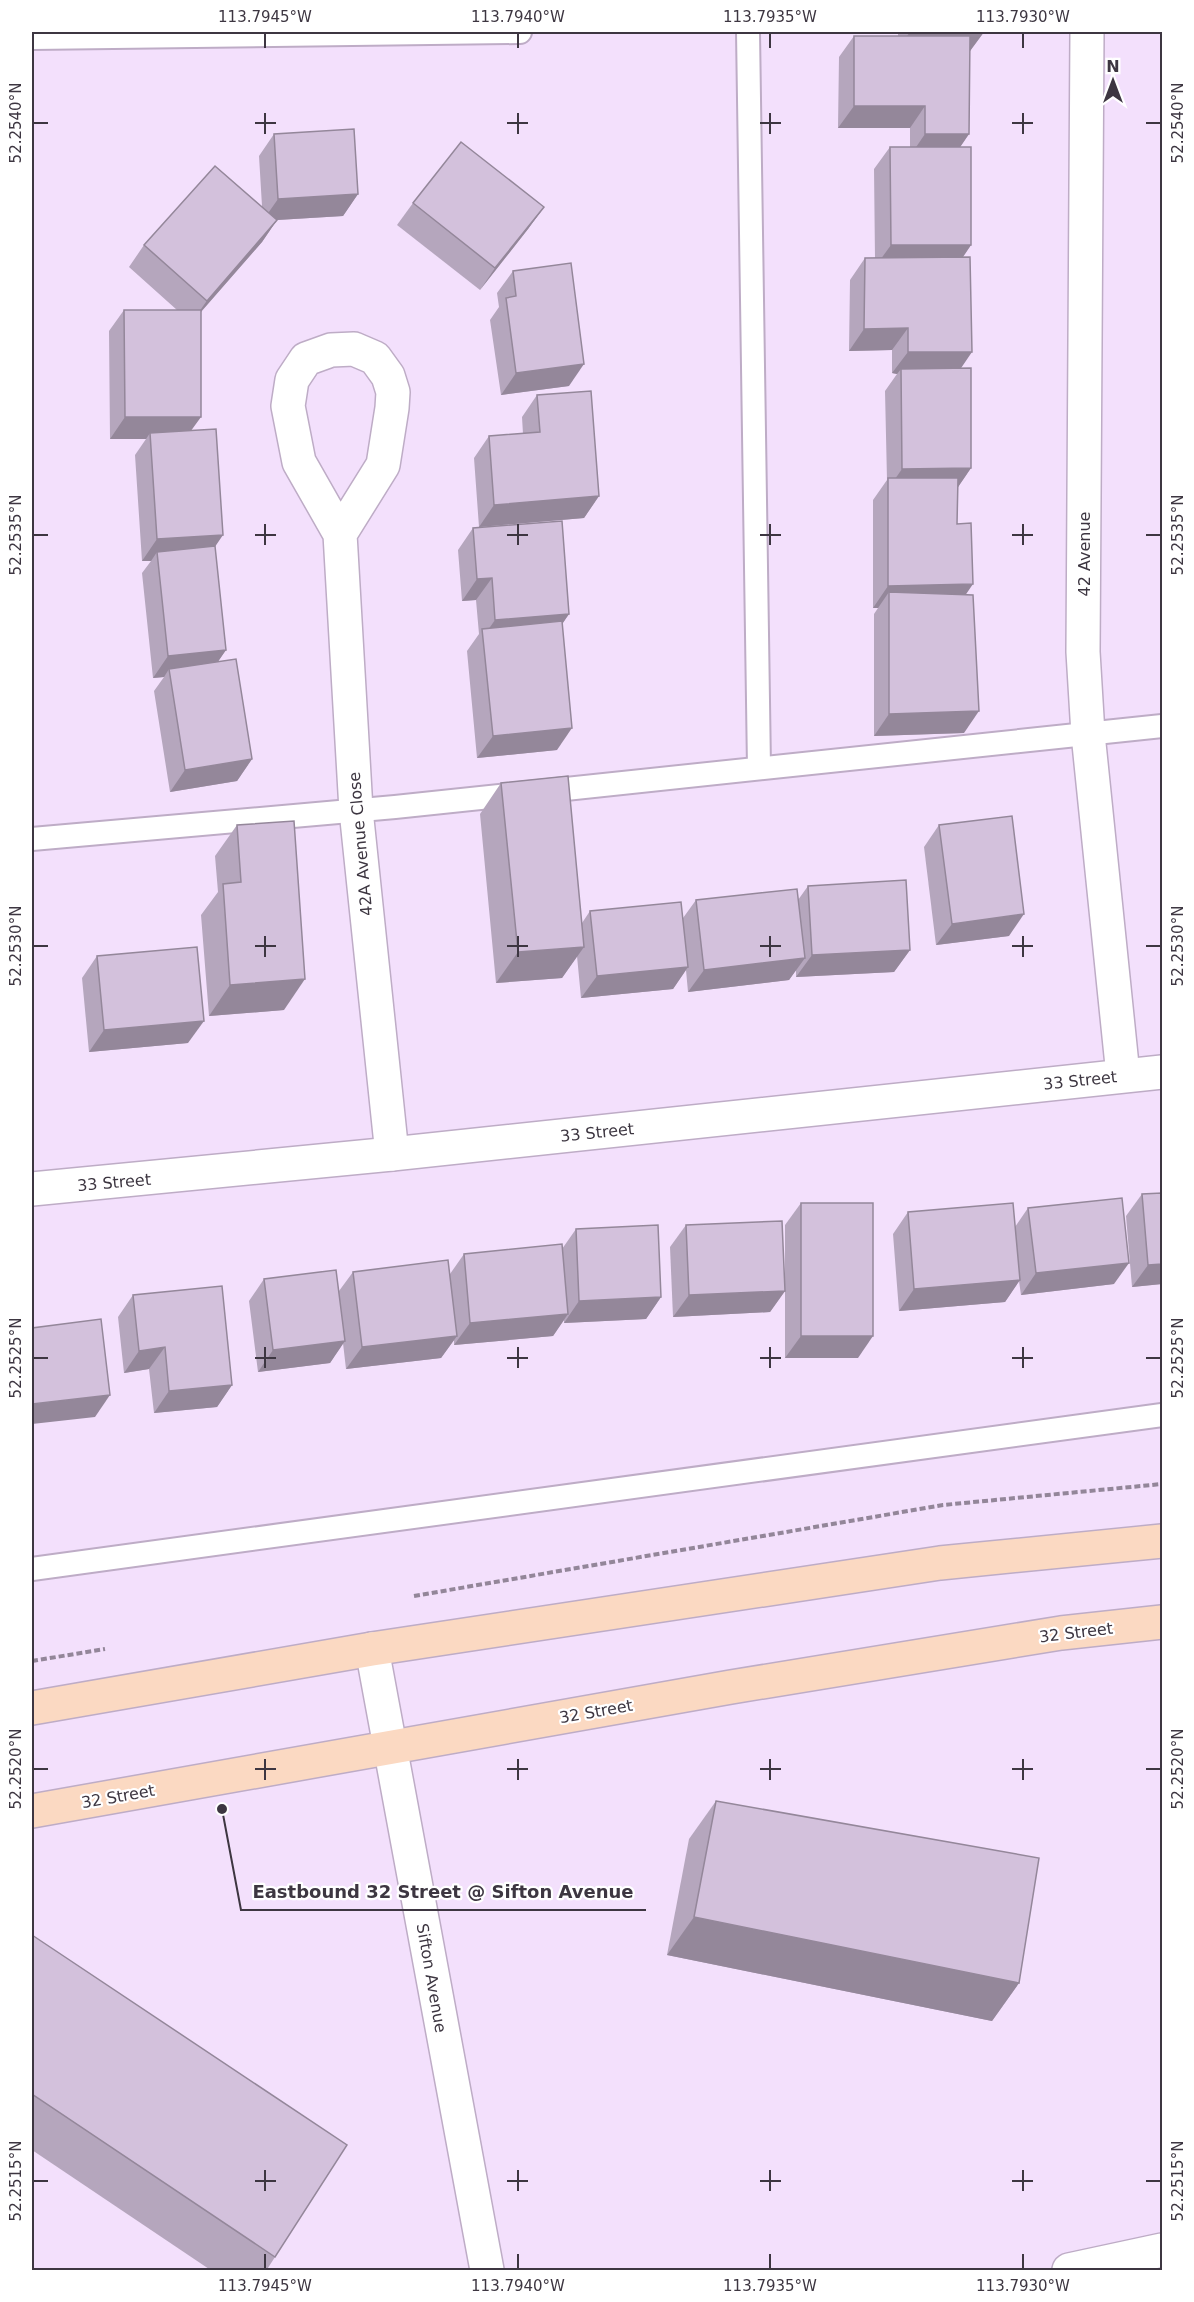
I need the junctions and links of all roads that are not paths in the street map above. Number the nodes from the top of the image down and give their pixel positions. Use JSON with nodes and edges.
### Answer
{"nodes":[{"id":1,"x":520,"y":32,"type":"edge"},
{"id":2,"x":748,"y":32,"type":"edge"},
{"id":3,"x":1087,"y":32,"type":"edge"},
{"id":4,"x":32,"y":38,"type":"edge"},
{"id":5,"x":340,"y":534,"type":"junction"},
{"id":6,"x":1162,"y":726,"type":"edge"},
{"id":7,"x":1088,"y":734,"type":"junction"},
{"id":8,"x":759,"y":768,"type":"junction"},
{"id":9,"x":356,"y":810,"type":"junction"},
{"id":10,"x":32,"y":839,"type":"edge"},
{"id":11,"x":1162,"y":1071,"type":"edge"},
{"id":12,"x":1123,"y":1076,"type":"junction"},
{"id":13,"x":392,"y":1154,"type":"junction"},
{"id":14,"x":32,"y":1189,"type":"edge"},
{"id":15,"x":1162,"y":1415,"type":"edge"},
{"id":16,"x":1162,"y":1541,"type":"edge"},
{"id":17,"x":32,"y":1569,"type":"edge"},
{"id":18,"x":1162,"y":1622,"type":"edge"},
{"id":19,"x":372,"y":1649,"type":"junction"},
{"id":20,"x":32,"y":1708,"type":"edge"},
{"id":21,"x":390,"y":1749,"type":"junction"},
{"id":22,"x":32,"y":1811,"type":"edge"},
{"id":23,"x":1162,"y":2250,"type":"edge"},
{"id":24,"x":487,"y":2271,"type":"edge"},
{"id":25,"x":1069,"y":2271,"type":"edge"}],
"edges":[{"from":1,"to":4,"type":"lane"},
{"from":2,"to":8,"type":"lane"},
{"from":3,"to":7,"type":"street","name":"42 Avenue"},
{"from":5,"to":5,"type":"street","name":"42A Avenue Close"},
{"from":5,"to":9,"type":"street","name":"42A Avenue Close"},
{"from":6,"to":7,"type":"lane"},
{"from":7,"to":8,"type":"lane"},
{"from":7,"to":12,"type":"street","name":"42 Avenue"},
{"from":8,"to":9,"type":"lane"},
{"from":9,"to":10,"type":"lane"},
{"from":9,"to":13,"type":"street","name":"42A Avenue Close"},
{"from":11,"to":12,"type":"street","name":"33 Street"},
{"from":12,"to":13,"type":"street","name":"33 Street"},
{"from":13,"to":14,"type":"street","name":"33 Street"},
{"from":15,"to":17,"type":"lane"},
{"from":16,"to":19,"type":"main road"},
{"from":18,"to":21,"type":"main road","name":"32 Street"},
{"from":19,"to":20,"type":"main road"},
{"from":19,"to":21,"type":"street","name":"Sifton Avenue"},
{"from":21,"to":22,"type":"main road","name":"32 Street"},
{"from":21,"to":24,"type":"street","name":"Sifton Avenue"},
{"from":23,"to":25,"type":"street"}]}
